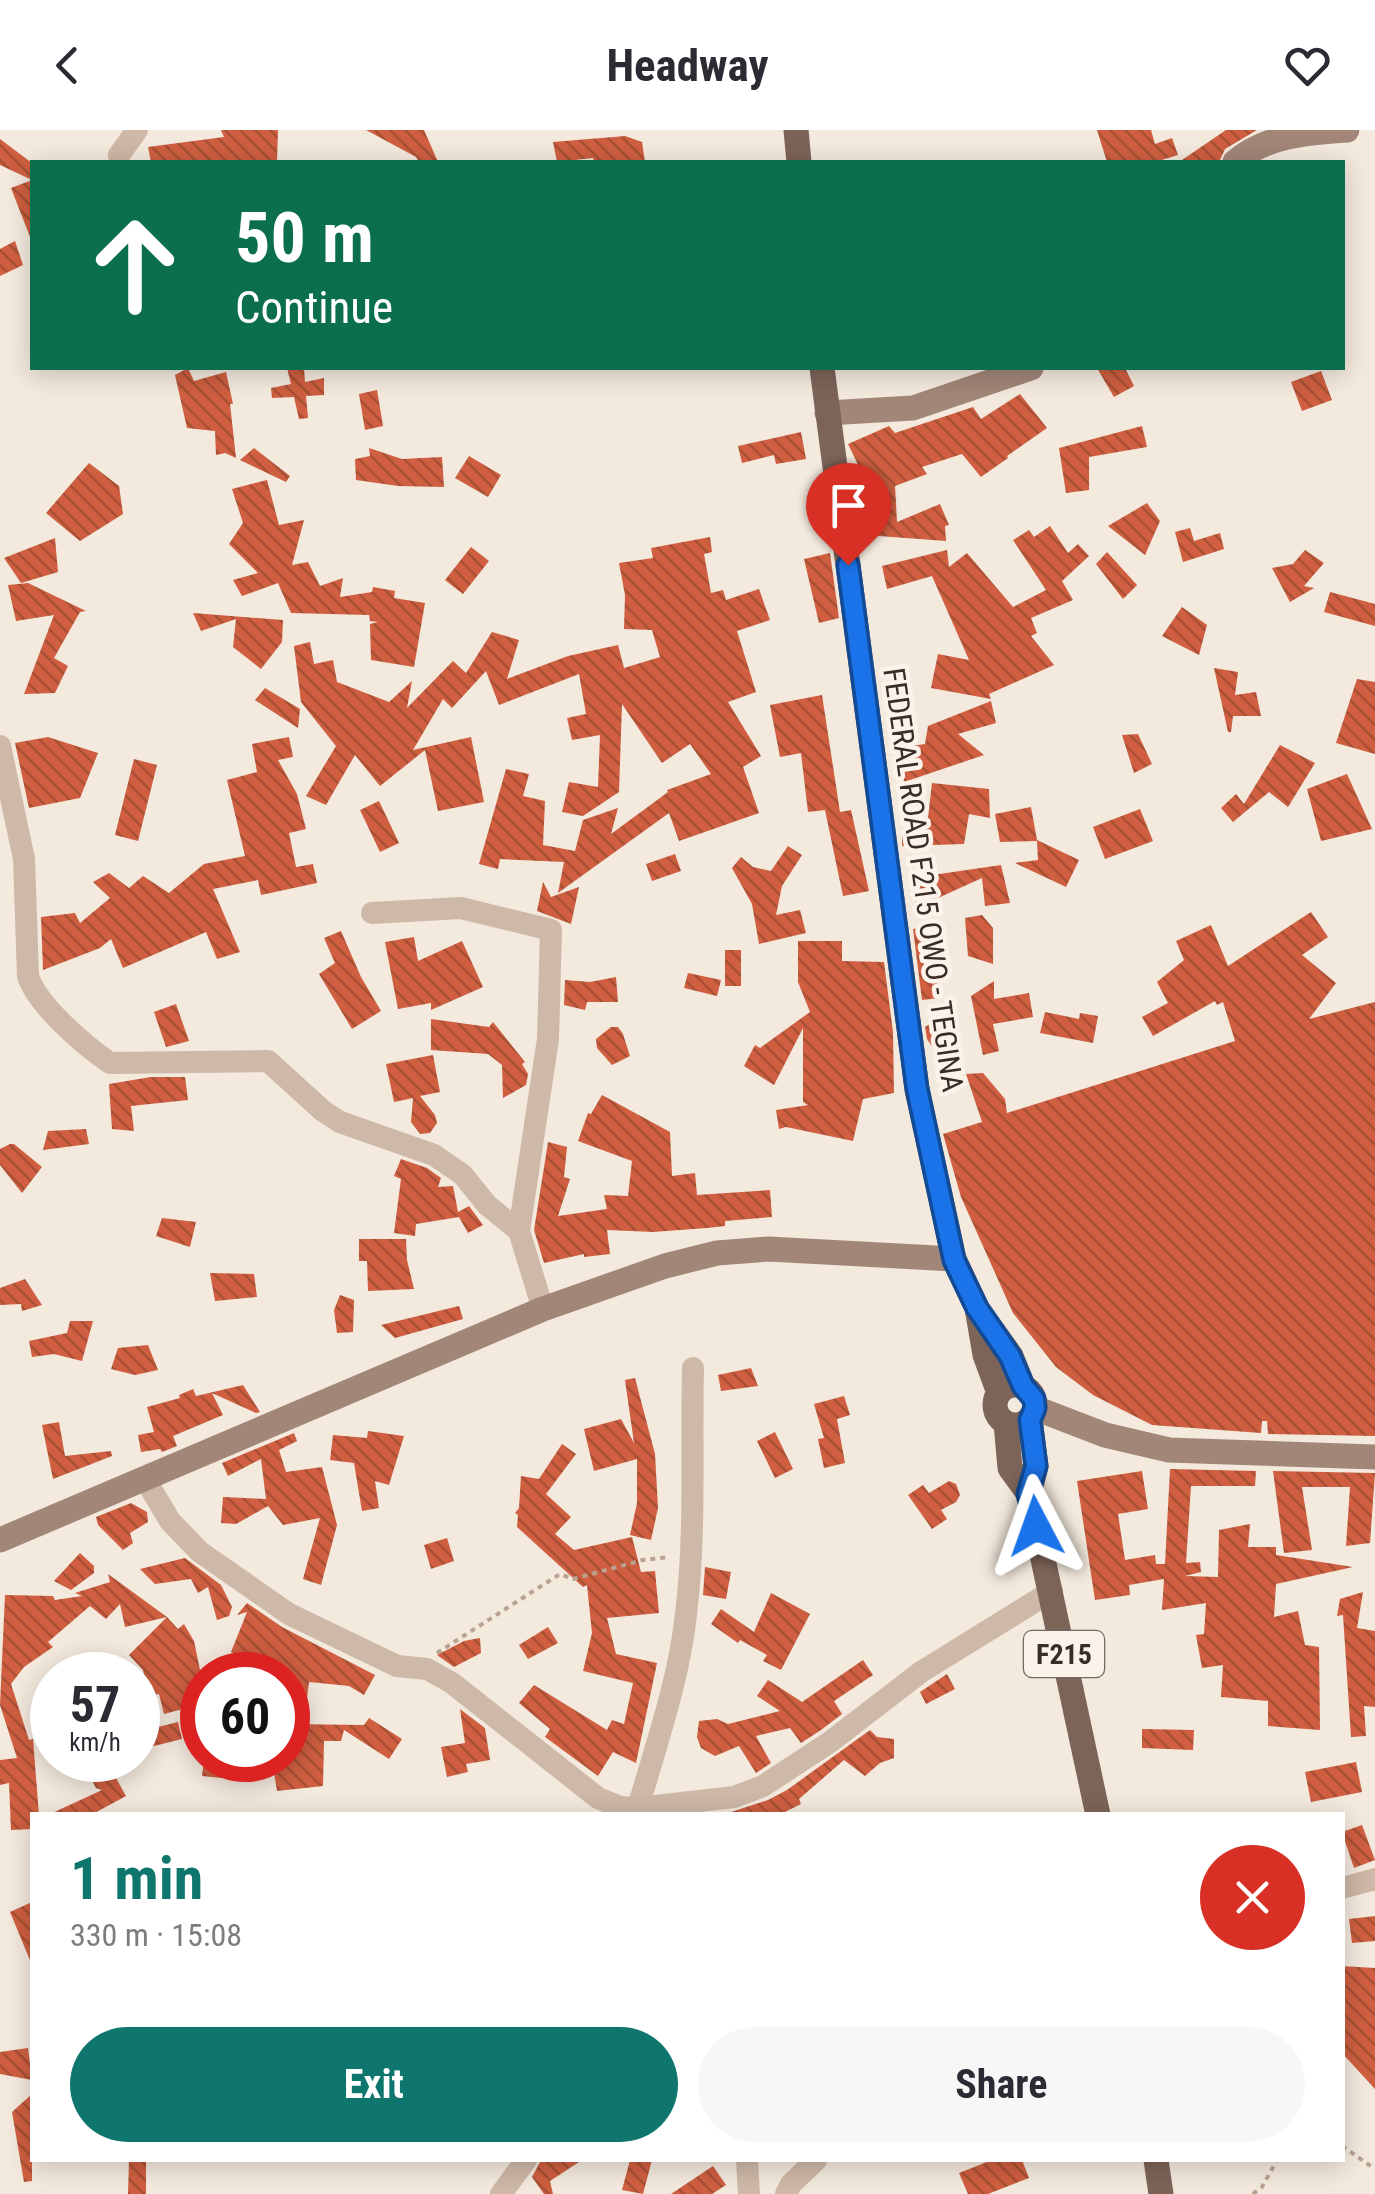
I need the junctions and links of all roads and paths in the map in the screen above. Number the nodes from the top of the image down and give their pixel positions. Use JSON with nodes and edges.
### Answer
{"nodes":[{"id":1,"x":138,"y":130,"type":"edge"},
{"id":2,"x":796,"y":130,"type":"edge"},
{"id":3,"x":1347,"y":130,"type":"edge"},
{"id":4,"x":119,"y":156,"type":"dead end"},
{"id":5,"x":799,"y":160,"type":"edge"},
{"id":6,"x":1238,"y":160,"type":"edge"},
{"id":7,"x":822,"y":370,"type":"edge"},
{"id":8,"x":1026,"y":370,"type":"edge"},
{"id":9,"x":827,"y":413,"type":"junction"},
{"id":10,"x":0,"y":746,"type":"edge"},
{"id":11,"x":372,"y":913,"type":"dead end"},
{"id":12,"x":519,"y":1231,"type":"junction"},
{"id":13,"x":954,"y":1260,"type":"junction"},
{"id":14,"x":543,"y":1309,"type":"junction"},
{"id":15,"x":693,"y":1368,"type":"dead end"},
{"id":16,"x":1019,"y":1406,"type":"junction"},
{"id":17,"x":1375,"y":1457,"type":"edge"},
{"id":18,"x":145,"y":1478,"type":"junction"},
{"id":19,"x":0,"y":1540,"type":"edge"},
{"id":20,"x":691,"y":1554,"type":"junction"},
{"id":21,"x":1052,"y":1591,"type":"junction"},
{"id":22,"x":427,"y":1669,"type":"junction"},
{"id":23,"x":734,"y":1806,"type":"edge"},
{"id":24,"x":638,"y":1808,"type":"junction"},
{"id":25,"x":1097,"y":1812,"type":"edge"},
{"id":26,"x":1375,"y":1879,"type":"edge"},
{"id":27,"x":1345,"y":1887,"type":"edge"},
{"id":28,"x":1345,"y":2148,"type":"edge"},
{"id":29,"x":525,"y":2162,"type":"edge"},
{"id":30,"x":747,"y":2162,"type":"edge"},
{"id":31,"x":814,"y":2162,"type":"edge"},
{"id":32,"x":1156,"y":2162,"type":"edge"},
{"id":33,"x":1276,"y":2162,"type":"edge"},
{"id":34,"x":1375,"y":2169,"type":"edge"},
{"id":35,"x":501,"y":2194,"type":"edge"},
{"id":36,"x":749,"y":2194,"type":"edge"},
{"id":37,"x":786,"y":2194,"type":"edge"},
{"id":38,"x":1161,"y":2194,"type":"edge"},
{"id":39,"x":1253,"y":2194,"type":"edge"}],
"edges":[{"from":1,"to":4,"type":"street"},
{"from":2,"to":5,"type":"main road"},
{"from":3,"to":6,"type":"main road"},
{"from":7,"to":9,"type":"main road","name":"FEDERAL ROAD F215 OWO - TEGINA","number":"F215"},
{"from":8,"to":9,"type":"main road"},
{"from":9,"to":13,"type":"main road","name":"FEDERAL ROAD F215 OWO - TEGINA","number":"F215"},
{"from":10,"to":12,"type":"street"},
{"from":11,"to":12,"type":"street"},
{"from":12,"to":14,"type":"street"},
{"from":13,"to":14,"type":"main road"},
{"from":13,"to":16,"type":"main road","name":"FEDERAL ROAD F215 OWO - TEGINA","number":"F215"},
{"from":14,"to":18,"type":"main road"},
{"from":15,"to":20,"type":"street"},
{"from":16,"to":17,"type":"main road"},
{"from":16,"to":21,"type":"main road","number":"F215"},
{"from":18,"to":19,"type":"main road"},
{"from":18,"to":22,"type":"street"},
{"from":20,"to":22,"type":"path"},
{"from":20,"to":24,"type":"street"},
{"from":21,"to":23,"type":"street"},
{"from":21,"to":25,"type":"main road","number":"F215"},
{"from":22,"to":24,"type":"street"},
{"from":23,"to":24,"type":"street"},
{"from":26,"to":27,"type":"street"},
{"from":28,"to":34,"type":"path"},
{"from":29,"to":35,"type":"street"},
{"from":30,"to":36,"type":"street"},
{"from":31,"to":37,"type":"street"},
{"from":32,"to":38,"type":"main road"},
{"from":33,"to":39,"type":"path"}]}
